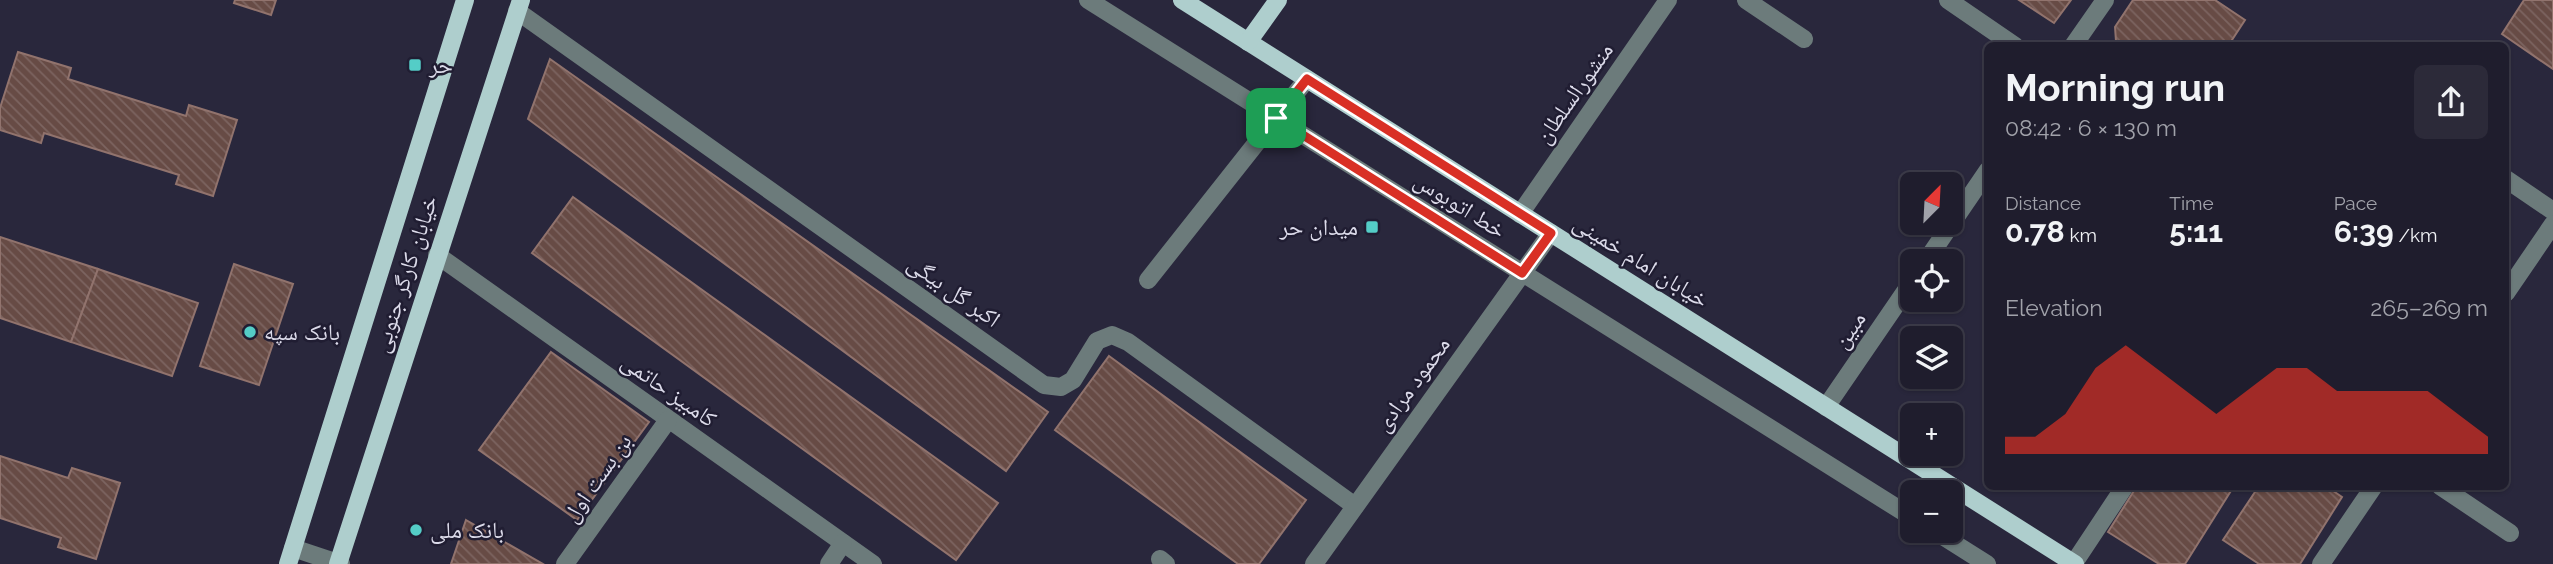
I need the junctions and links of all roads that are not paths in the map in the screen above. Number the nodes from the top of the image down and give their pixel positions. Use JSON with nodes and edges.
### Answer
{"nodes":[{"id":1,"x":465,"y":0,"type":"edge"},
{"id":2,"x":1088,"y":0,"type":"edge"},
{"id":3,"x":1182,"y":0,"type":"edge"},
{"id":4,"x":1278,"y":0,"type":"edge"},
{"id":5,"x":1668,"y":0,"type":"edge"},
{"id":6,"x":1746,"y":0,"type":"edge"},
{"id":7,"x":1948,"y":0,"type":"edge"},
{"id":8,"x":2105,"y":0,"type":"edge"},
{"id":9,"x":519,"y":5,"type":"edge"},
{"id":10,"x":1804,"y":39,"type":"dead end"},
{"id":11,"x":1248,"y":42,"type":"junction"},
{"id":12,"x":2009,"y":42,"type":"edge"},
{"id":13,"x":2076,"y":42,"type":"edge"},
{"id":14,"x":1307,"y":79,"type":"junction"},
{"id":15,"x":1276,"y":118,"type":"junction"},
{"id":16,"x":1984,"y":176,"type":"edge"},
{"id":17,"x":2509,"y":181,"type":"edge"},
{"id":18,"x":2553,"y":211,"type":"edge"},
{"id":19,"x":1520,"y":214,"type":"junction"},
{"id":20,"x":2553,"y":224,"type":"edge"},
{"id":21,"x":1551,"y":233,"type":"junction"},
{"id":22,"x":1934,"y":249,"type":"edge"},
{"id":23,"x":437,"y":255,"type":"junction"},
{"id":24,"x":1522,"y":273,"type":"junction"},
{"id":25,"x":1148,"y":280,"type":"dead end"},
{"id":26,"x":2509,"y":289,"type":"edge"},
{"id":27,"x":1900,"y":299,"type":"edge"},
{"id":28,"x":1826,"y":407,"type":"junction"},
{"id":29,"x":668,"y":419,"type":"junction"},
{"id":30,"x":2122,"y":490,"type":"edge"},
{"id":31,"x":2371,"y":490,"type":"edge"},
{"id":32,"x":2446,"y":490,"type":"edge"},
{"id":33,"x":1355,"y":506,"type":"junction"},
{"id":34,"x":1900,"y":510,"type":"edge"},
{"id":35,"x":2510,"y":533,"type":"dead end"},
{"id":36,"x":843,"y":543,"type":"junction"},
{"id":37,"x":1954,"y":543,"type":"edge"},
{"id":38,"x":291,"y":556,"type":"edge"},
{"id":39,"x":339,"y":564,"type":"edge"},
{"id":40,"x":565,"y":564,"type":"edge"},
{"id":41,"x":829,"y":564,"type":"edge"},
{"id":42,"x":873,"y":564,"type":"edge"},
{"id":43,"x":1314,"y":564,"type":"edge"},
{"id":44,"x":1987,"y":564,"type":"edge"},
{"id":45,"x":2074,"y":564,"type":"edge"},
{"id":46,"x":2321,"y":564,"type":"edge"}],
"edges":[{"from":1,"to":38,"type":"main road","name":"خیابان کارگر جنوبی"},
{"from":2,"to":15,"type":"street","name":"خط اتوبوس"},
{"from":3,"to":11,"type":"main road","name":"خیابان امام خمینی"},
{"from":4,"to":11,"type":"main road"},
{"from":5,"to":19,"type":"street","name":"منشورالسلطان"},
{"from":6,"to":10,"type":"street"},
{"from":7,"to":12,"type":"street"},
{"from":8,"to":13,"type":"street"},
{"from":9,"to":23,"type":"main road","name":"خیابان کارگر جنوبی"},
{"from":9,"to":33,"type":"street","name":"اکبر گل بیگی"},
{"from":11,"to":14,"type":"main road","name":"خیابان امام خمینی"},
{"from":14,"to":15,"type":"street"},
{"from":14,"to":19,"type":"main road","name":"خیابان امام خمینی"},
{"from":15,"to":24,"type":"street","name":"خط اتوبوس"},
{"from":15,"to":25,"type":"street"},
{"from":16,"to":22,"type":"street"},
{"from":17,"to":18,"type":"street"},
{"from":19,"to":21,"type":"main road","name":"خیابان امام خمینی"},
{"from":20,"to":26,"type":"street"},
{"from":21,"to":24,"type":"street","name":"محمود مرادی"},
{"from":21,"to":28,"type":"main road","name":"خیابان امام خمینی"},
{"from":23,"to":29,"type":"street","name":"کامبیز حاتمی"},
{"from":23,"to":39,"type":"main road","name":"خیابان کارگر جنوبی"},
{"from":24,"to":33,"type":"street","name":"محمود مرادی"},
{"from":24,"to":34,"type":"street","name":"خط اتوبوس"},
{"from":27,"to":28,"type":"street","name":"مبین"},
{"from":28,"to":45,"type":"main road","name":"خیابان امام خمینی"},
{"from":29,"to":36,"type":"street","name":"کامبیز حاتمی"},
{"from":29,"to":40,"type":"street","name":"بن بست اول"},
{"from":30,"to":45,"type":"street"},
{"from":31,"to":46,"type":"street"},
{"from":32,"to":35,"type":"street"},
{"from":33,"to":43,"type":"street","name":"محمود مرادی"},
{"from":36,"to":41,"type":"street"},
{"from":36,"to":42,"type":"street","name":"کامبیز حاتمی"},
{"from":37,"to":44,"type":"street"},
{"from":38,"to":39,"type":"street"}]}
